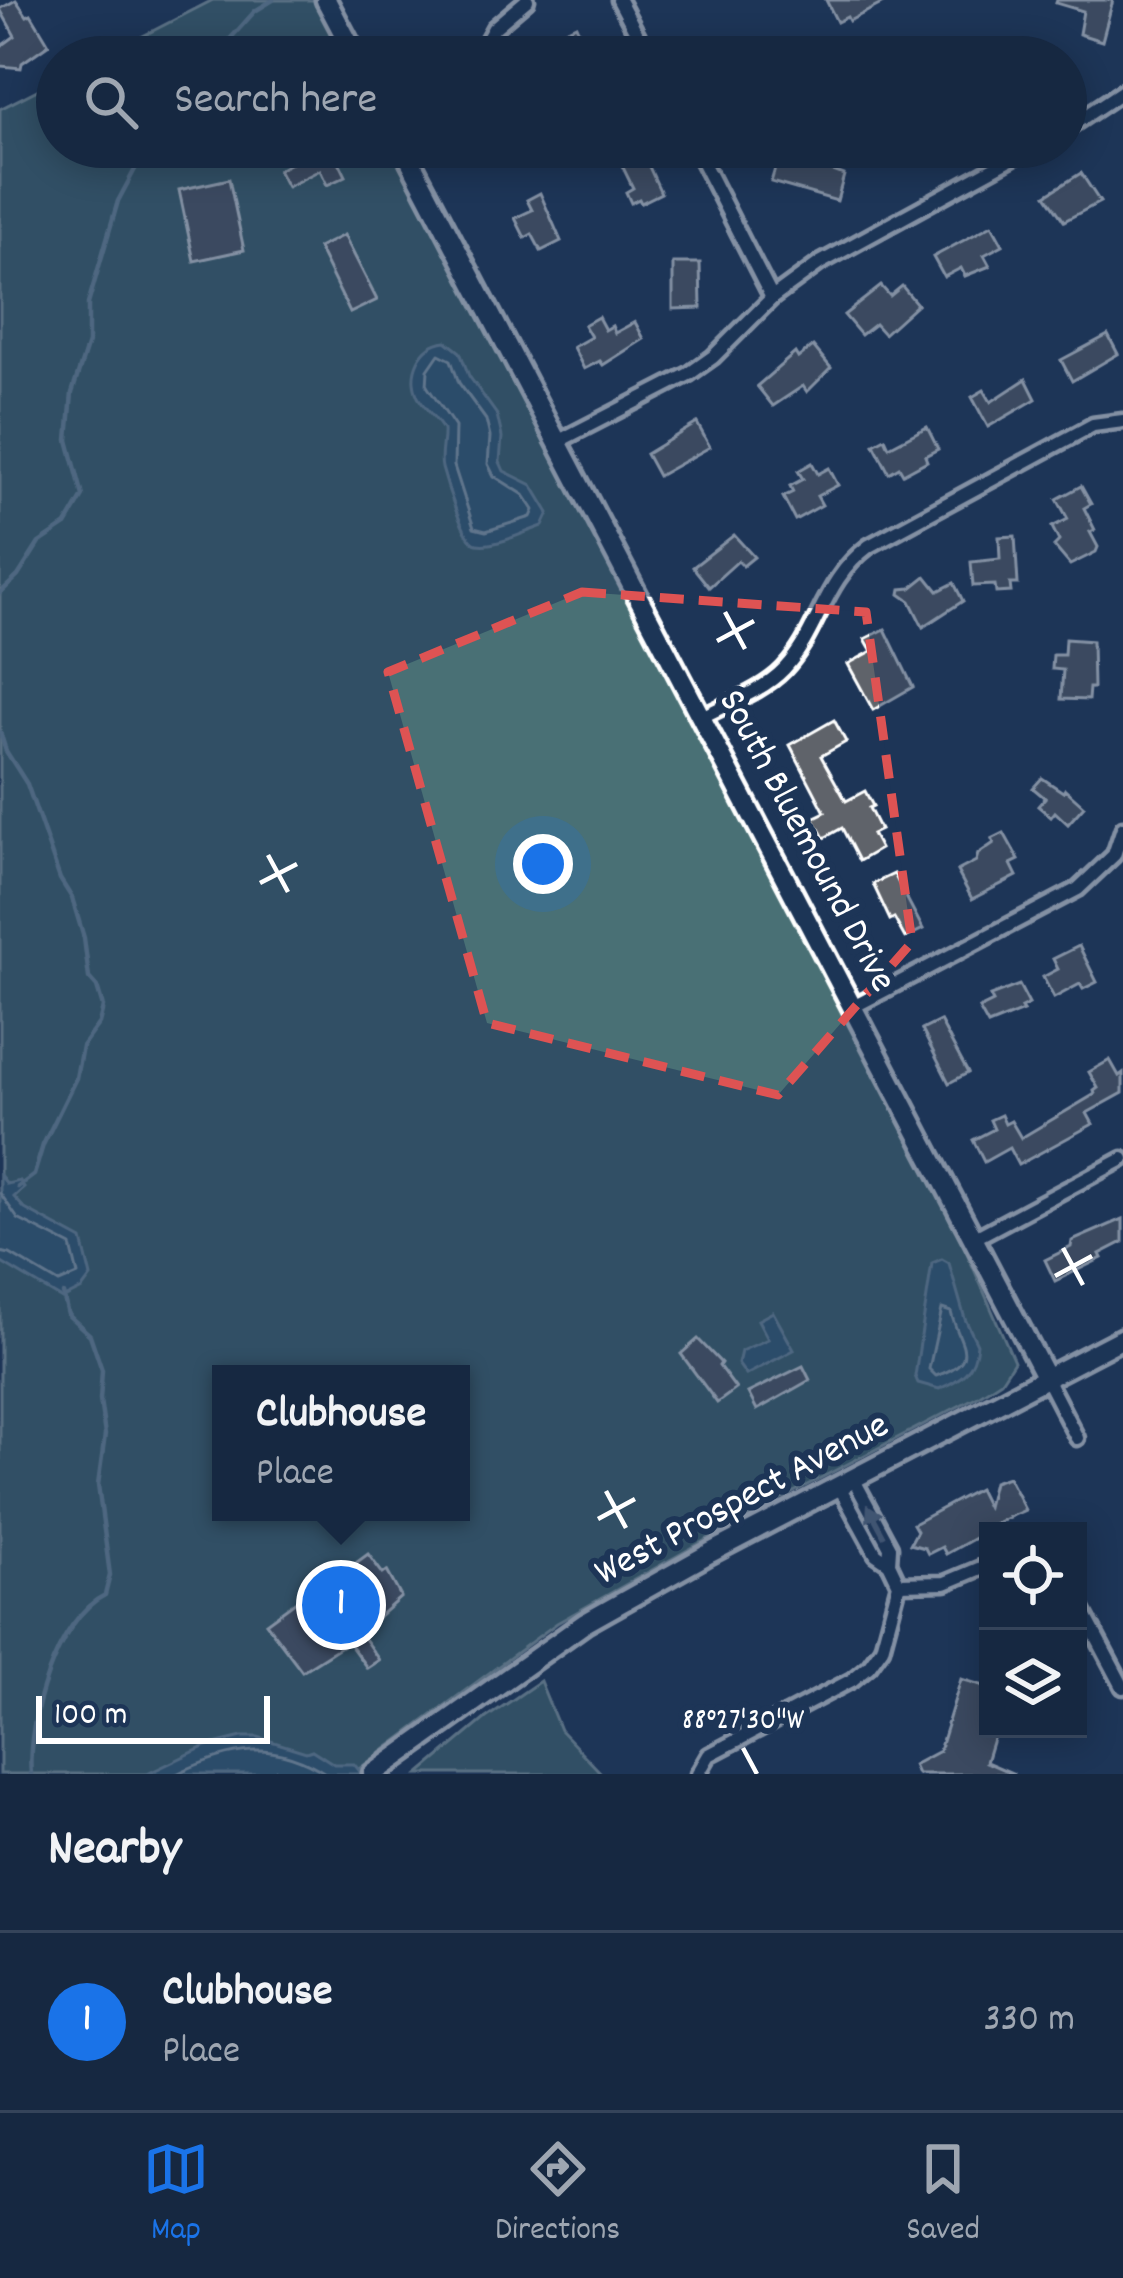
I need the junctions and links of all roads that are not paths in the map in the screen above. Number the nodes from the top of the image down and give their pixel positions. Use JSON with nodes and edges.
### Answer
{"nodes":[{"id":1,"x":326,"y":0,"type":"edge"},
{"id":2,"x":527,"y":0,"type":"edge"},
{"id":3,"x":619,"y":0,"type":"edge"},
{"id":4,"x":345,"y":36,"type":"edge"},
{"id":5,"x":490,"y":36,"type":"edge"},
{"id":6,"x":638,"y":36,"type":"edge"},
{"id":7,"x":1123,"y":91,"type":"edge"},
{"id":8,"x":1087,"y":115,"type":"edge"},
{"id":9,"x":415,"y":168,"type":"edge"},
{"id":10,"x":706,"y":168,"type":"edge"},
{"id":11,"x":994,"y":168,"type":"edge"},
{"id":12,"x":772,"y":298,"type":"junction"},
{"id":13,"x":1123,"y":421,"type":"edge"},
{"id":14,"x":557,"y":442,"type":"junction"},
{"id":15,"x":702,"y":717,"type":"junction"},
{"id":16,"x":1123,"y":828,"type":"edge"},
{"id":17,"x":853,"y":1007,"type":"junction"},
{"id":18,"x":1123,"y":1160,"type":"edge"},
{"id":19,"x":975,"y":1238,"type":"junction"},
{"id":20,"x":1123,"y":1338,"type":"edge"},
{"id":21,"x":1046,"y":1378,"type":"junction"},
{"id":22,"x":1077,"y":1438,"type":"dead end"},
{"id":23,"x":847,"y":1484,"type":"junction"},
{"id":24,"x":979,"y":1569,"type":"edge"},
{"id":25,"x":899,"y":1584,"type":"junction"},
{"id":26,"x":1087,"y":1620,"type":"edge"},
{"id":27,"x":1123,"y":1687,"type":"edge"},
{"id":28,"x":410,"y":1750,"type":"junction"},
{"id":29,"x":373,"y":1774,"type":"edge"},
{"id":30,"x":390,"y":1774,"type":"edge"},
{"id":31,"x":698,"y":1774,"type":"edge"}],
"edges":[{"from":1,"to":4,"type":"main road"},
{"from":2,"to":5,"type":"street"},
{"from":3,"to":6,"type":"street"},
{"from":7,"to":8,"type":"street"},
{"from":9,"to":14,"type":"main road","name":"South Bluemound Drive"},
{"from":10,"to":12,"type":"street"},
{"from":11,"to":12,"type":"street"},
{"from":12,"to":14,"type":"street"},
{"from":13,"to":15,"type":"street"},
{"from":14,"to":15,"type":"main road","name":"South Bluemound Drive"},
{"from":15,"to":17,"type":"main road","name":"South Bluemound Drive"},
{"from":16,"to":17,"type":"street"},
{"from":17,"to":19,"type":"main road","name":"South Bluemound Drive"},
{"from":18,"to":19,"type":"street"},
{"from":19,"to":21,"type":"main road","name":"South Bluemound Drive"},
{"from":20,"to":21,"type":"main road","name":"West Prospect Avenue"},
{"from":21,"to":22,"type":"street"},
{"from":21,"to":23,"type":"main road","name":"West Prospect Avenue"},
{"from":23,"to":25,"type":"street"},
{"from":23,"to":28,"type":"main road","name":"West Prospect Avenue"},
{"from":24,"to":25,"type":"street"},
{"from":25,"to":31,"type":"street"},
{"from":26,"to":27,"type":"street"},
{"from":28,"to":29,"type":"main road","name":"West Prospect Avenue"},
{"from":28,"to":30,"type":"main road","name":"West Prospect Avenue"}]}
